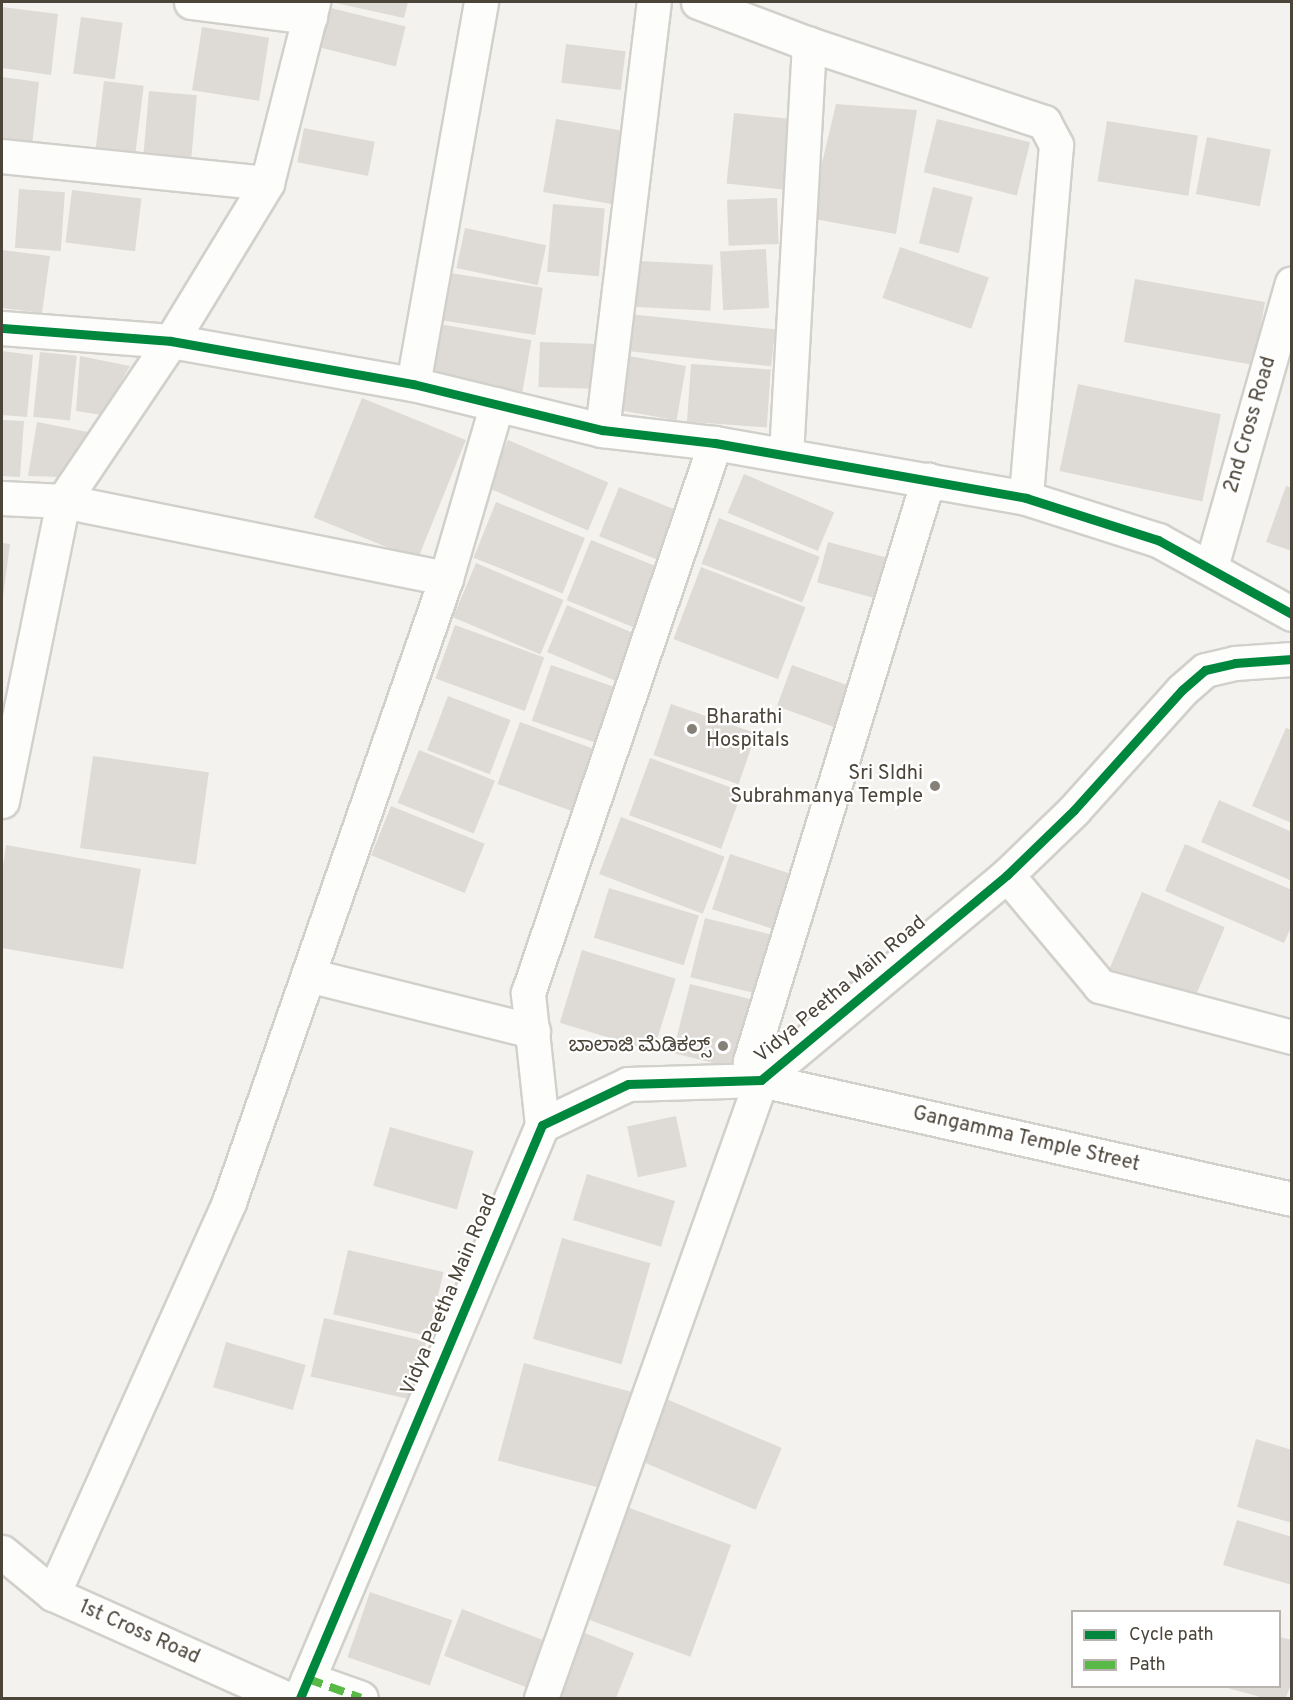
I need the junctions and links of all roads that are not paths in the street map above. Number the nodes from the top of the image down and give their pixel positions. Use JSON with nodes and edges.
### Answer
{"nodes":[{"id":1,"x":190,"y":2,"type":"edge"},
{"id":2,"x":481,"y":2,"type":"edge"},
{"id":3,"x":654,"y":2,"type":"edge"},
{"id":4,"x":698,"y":2,"type":"edge"},
{"id":5,"x":311,"y":9,"type":"edge"},
{"id":6,"x":809,"y":44,"type":"junction"},
{"id":7,"x":2,"y":156,"type":"edge"},
{"id":8,"x":267,"y":183,"type":"junction"},
{"id":9,"x":1292,"y":283,"type":"edge"},
{"id":10,"x":2,"y":328,"type":"edge"},
{"id":11,"x":171,"y":341,"type":"junction"},
{"id":12,"x":412,"y":384,"type":"junction"},
{"id":13,"x":497,"y":404,"type":"junction"},
{"id":14,"x":602,"y":430,"type":"junction"},
{"id":15,"x":715,"y":443,"type":"junction"},
{"id":16,"x":786,"y":455,"type":"junction"},
{"id":17,"x":928,"y":480,"type":"junction"},
{"id":18,"x":2,"y":498,"type":"edge"},
{"id":19,"x":1026,"y":498,"type":"junction"},
{"id":20,"x":63,"y":501,"type":"junction"},
{"id":21,"x":1210,"y":567,"type":"junction"},
{"id":22,"x":446,"y":578,"type":"junction"},
{"id":23,"x":1292,"y":614,"type":"edge"},
{"id":24,"x":1292,"y":659,"type":"edge"},
{"id":25,"x":2,"y":801,"type":"edge"},
{"id":26,"x":1007,"y":874,"type":"junction"},
{"id":27,"x":308,"y":975,"type":"junction"},
{"id":28,"x":533,"y":1032,"type":"junction"},
{"id":29,"x":1292,"y":1037,"type":"edge"},
{"id":30,"x":761,"y":1080,"type":"junction"},
{"id":31,"x":542,"y":1125,"type":"junction"},
{"id":32,"x":1292,"y":1199,"type":"edge"},
{"id":33,"x":2,"y":1552,"type":"edge"},
{"id":34,"x":53,"y":1594,"type":"junction"},
{"id":35,"x":298,"y":1692,"type":"edge"},
{"id":36,"x":361,"y":1698,"type":"edge"},
{"id":37,"x":542,"y":1698,"type":"edge"}],
"edges":[{"from":1,"to":5,"type":"street"},
{"from":2,"to":12,"type":"street"},
{"from":3,"to":14,"type":"street"},
{"from":4,"to":6,"type":"street"},
{"from":5,"to":8,"type":"street"},
{"from":6,"to":16,"type":"street"},
{"from":6,"to":19,"type":"street"},
{"from":7,"to":8,"type":"street"},
{"from":8,"to":11,"type":"street"},
{"from":9,"to":21,"type":"street","name":"2nd Cross Road"},
{"from":10,"to":11,"type":"street"},
{"from":11,"to":12,"type":"street"},
{"from":11,"to":20,"type":"street"},
{"from":12,"to":13,"type":"street"},
{"from":13,"to":14,"type":"street"},
{"from":13,"to":22,"type":"street"},
{"from":14,"to":15,"type":"street"},
{"from":15,"to":16,"type":"street"},
{"from":15,"to":28,"type":"street"},
{"from":16,"to":17,"type":"street"},
{"from":17,"to":19,"type":"street"},
{"from":17,"to":30,"type":"street"},
{"from":18,"to":20,"type":"street"},
{"from":19,"to":21,"type":"street"},
{"from":20,"to":22,"type":"street"},
{"from":20,"to":25,"type":"street"},
{"from":21,"to":23,"type":"street"},
{"from":22,"to":27,"type":"street"},
{"from":24,"to":26,"type":"street","name":"Vidya Peetha Main Road"},
{"from":26,"to":29,"type":"street"},
{"from":26,"to":30,"type":"street","name":"Vidya Peetha Main Road"},
{"from":27,"to":28,"type":"street"},
{"from":27,"to":34,"type":"street"},
{"from":28,"to":31,"type":"street"},
{"from":30,"to":31,"type":"street","name":"Vidya Peetha Main Road"},
{"from":30,"to":32,"type":"street","name":"Gangamma Temple Street"},
{"from":30,"to":37,"type":"street"},
{"from":31,"to":35,"type":"street","name":"Vidya Peetha Main Road"},
{"from":33,"to":34,"type":"street","name":"1st Cross Road"},
{"from":34,"to":35,"type":"street","name":"1st Cross Road"},
{"from":35,"to":36,"type":"street","name":"1st Cross Road"}]}
